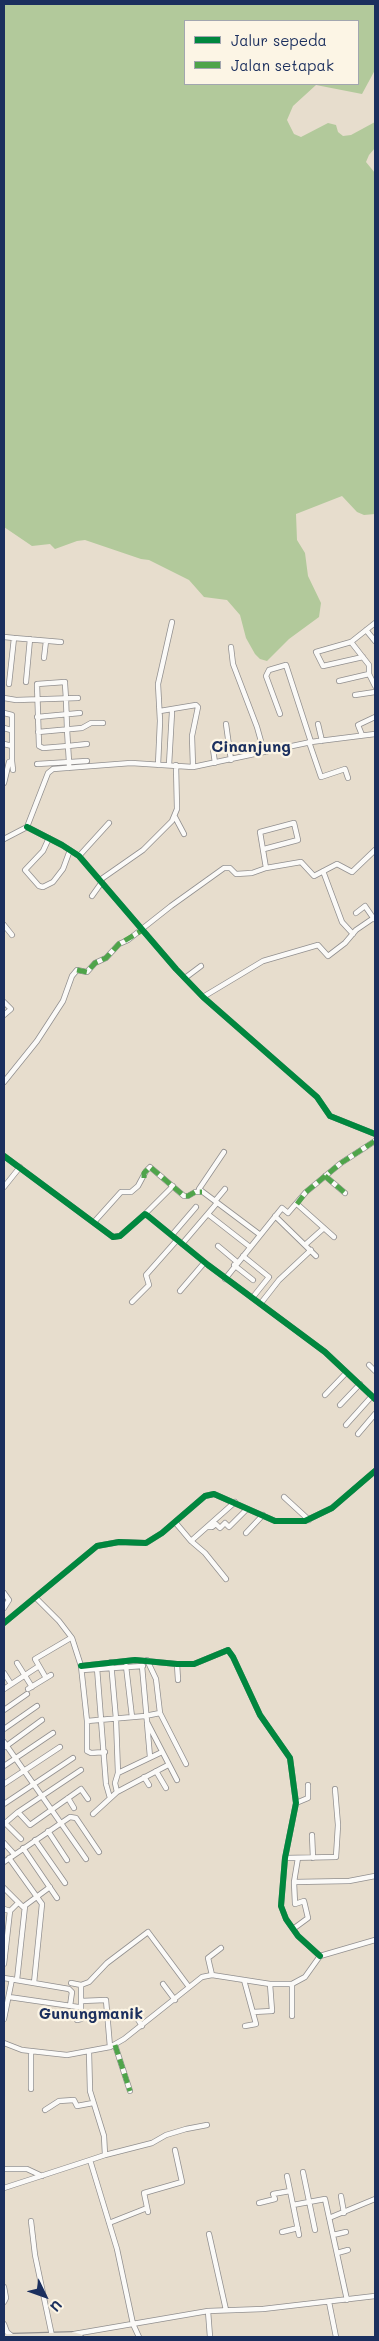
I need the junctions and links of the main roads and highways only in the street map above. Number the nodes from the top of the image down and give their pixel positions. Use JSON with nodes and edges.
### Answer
{"nodes":[{"id":1,"x":35,"y":2336,"type":"edge"},
{"id":2,"x":4,"y":2337,"type":"edge"},
{"id":3,"x":13,"y":2337,"type":"edge"},
{"id":4,"x":80,"y":2337,"type":"edge"}],
"edges":[{"from":1,"to":3,"type":"main road"},
{"from":1,"to":4,"type":"main road"},
{"from":2,"to":3,"type":"main road"}]}
